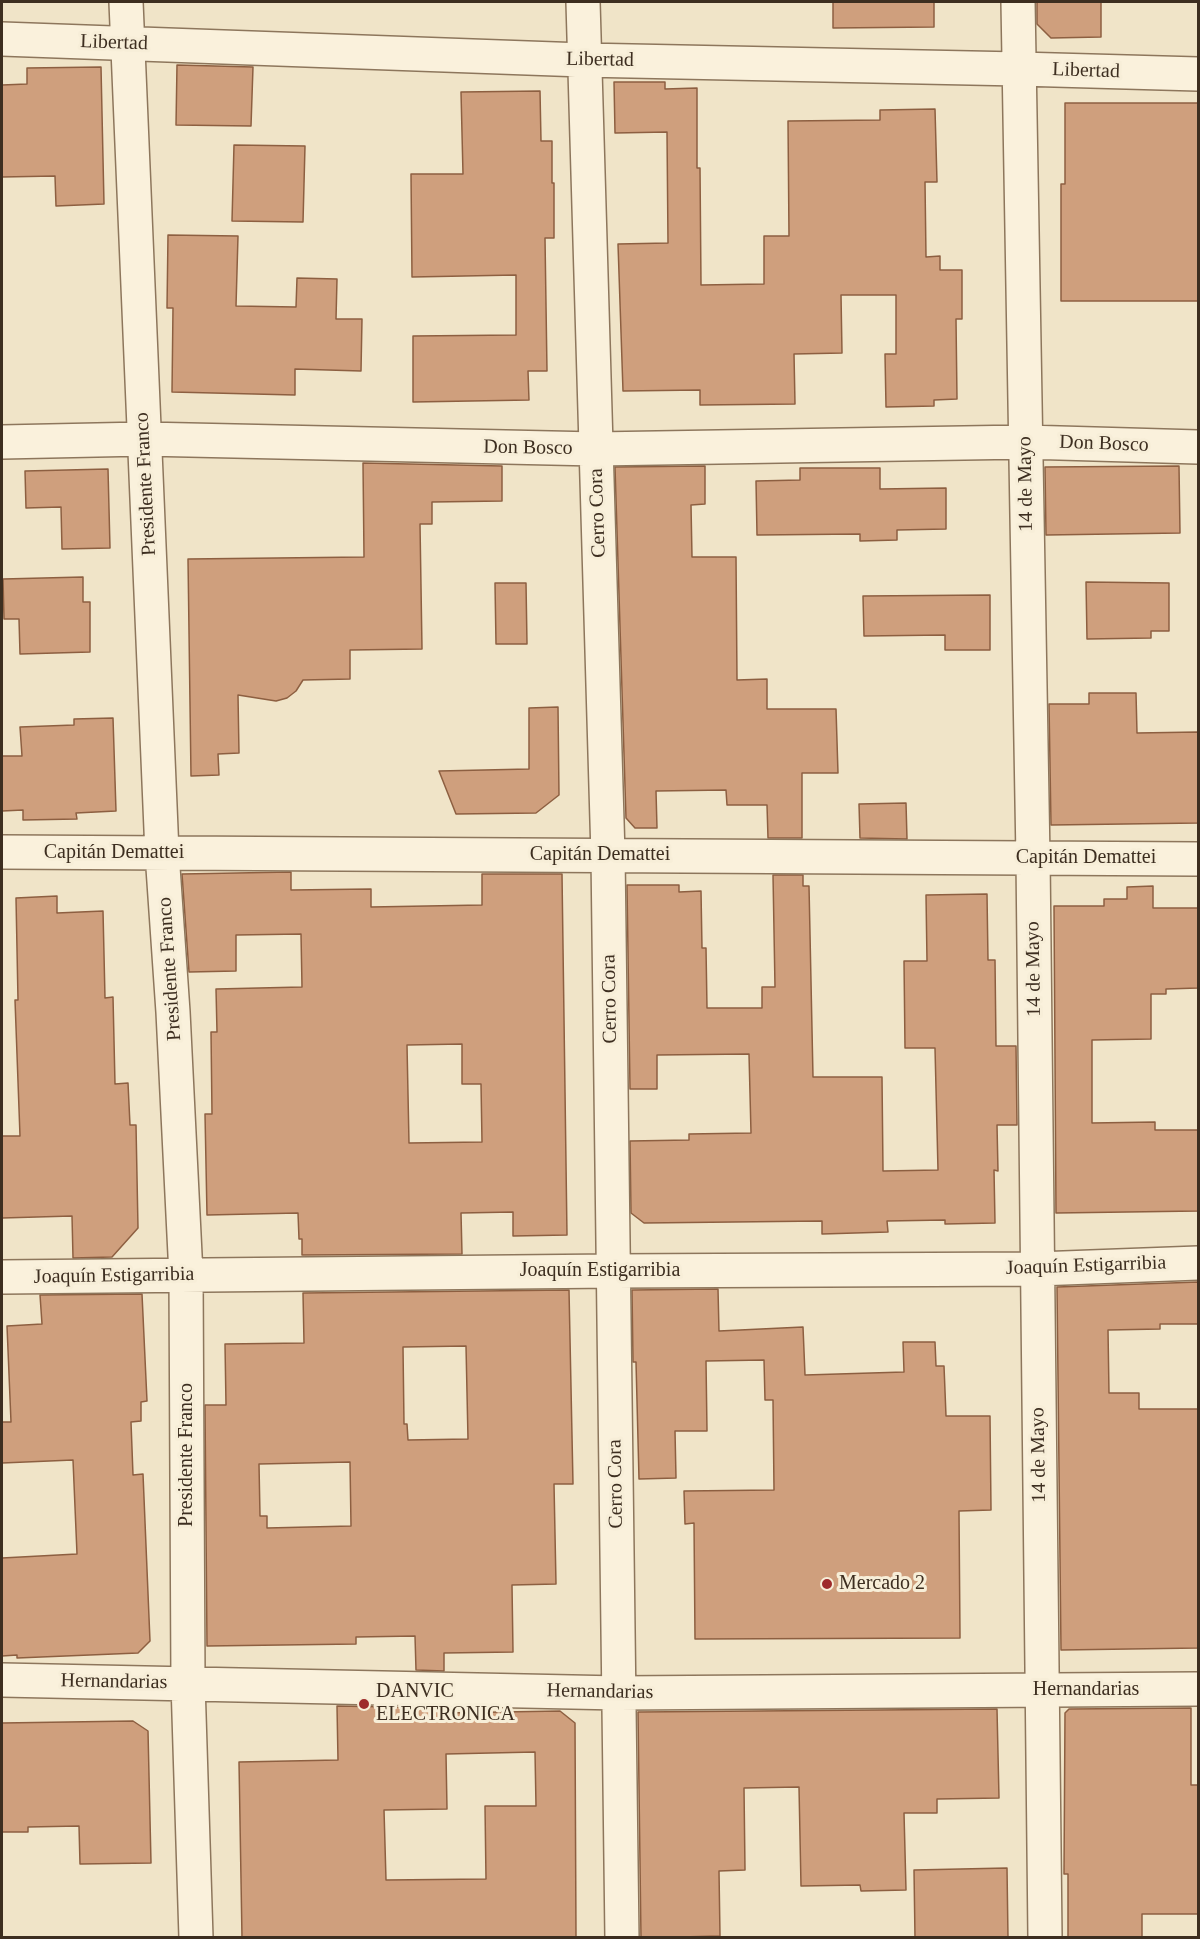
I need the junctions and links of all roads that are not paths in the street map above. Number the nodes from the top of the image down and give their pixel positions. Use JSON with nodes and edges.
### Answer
{"nodes":[{"id":1,"x":126,"y":2,"type":"edge"},
{"id":2,"x":583,"y":2,"type":"edge"},
{"id":3,"x":1018,"y":2,"type":"edge"},
{"id":4,"x":2,"y":39,"type":"edge"},
{"id":5,"x":126,"y":44,"type":"junction"},
{"id":6,"x":583,"y":60,"type":"junction"},
{"id":7,"x":1019,"y":69,"type":"junction"},
{"id":8,"x":1198,"y":74,"type":"edge"},
{"id":9,"x":144,"y":439,"type":"junction"},
{"id":10,"x":2,"y":442,"type":"edge"},
{"id":11,"x":1025,"y":442,"type":"junction"},
{"id":12,"x":1198,"y":447,"type":"edge"},
{"id":13,"x":596,"y":449,"type":"junction"},
{"id":14,"x":2,"y":852,"type":"edge"},
{"id":15,"x":162,"y":853,"type":"junction"},
{"id":16,"x":608,"y":855,"type":"junction"},
{"id":17,"x":1033,"y":858,"type":"junction"},
{"id":18,"x":1198,"y":859,"type":"edge"},
{"id":19,"x":1198,"y":1263,"type":"edge"},
{"id":20,"x":1037,"y":1269,"type":"junction"},
{"id":21,"x":614,"y":1271,"type":"junction"},
{"id":22,"x":186,"y":1275,"type":"junction"},
{"id":23,"x":2,"y":1277,"type":"edge"},
{"id":24,"x":2,"y":1680,"type":"edge"},
{"id":25,"x":188,"y":1683,"type":"junction"},
{"id":26,"x":1198,"y":1689,"type":"edge"},
{"id":27,"x":1042,"y":1690,"type":"junction"},
{"id":28,"x":619,"y":1693,"type":"junction"},
{"id":29,"x":196,"y":1938,"type":"edge"},
{"id":30,"x":622,"y":1938,"type":"edge"},
{"id":31,"x":1045,"y":1938,"type":"edge"}],
"edges":[{"from":1,"to":5,"type":"street","name":"Presidente Franco"},
{"from":2,"to":6,"type":"street","name":"Cerro Cora"},
{"from":3,"to":7,"type":"street","name":"14 de Mayo"},
{"from":4,"to":5,"type":"street","name":"Libertad"},
{"from":5,"to":6,"type":"street","name":"Libertad"},
{"from":5,"to":9,"type":"street","name":"Presidente Franco"},
{"from":6,"to":7,"type":"street","name":"Libertad"},
{"from":6,"to":13,"type":"street","name":"Cerro Cora"},
{"from":7,"to":8,"type":"street","name":"Libertad"},
{"from":7,"to":11,"type":"street","name":"14 de Mayo"},
{"from":9,"to":10,"type":"street","name":"Don Bosco"},
{"from":9,"to":13,"type":"street","name":"Don Bosco"},
{"from":9,"to":15,"type":"street","name":"Presidente Franco"},
{"from":11,"to":12,"type":"street","name":"Don Bosco"},
{"from":11,"to":13,"type":"street","name":"Don Bosco"},
{"from":11,"to":17,"type":"street","name":"14 de Mayo"},
{"from":13,"to":16,"type":"street","name":"Cerro Cora"},
{"from":14,"to":15,"type":"street","name":"Capitán Demattei"},
{"from":15,"to":16,"type":"street","name":"Capitán Demattei"},
{"from":15,"to":22,"type":"street","name":"Presidente Franco"},
{"from":16,"to":17,"type":"street","name":"Capitán Demattei"},
{"from":16,"to":21,"type":"street","name":"Cerro Cora"},
{"from":17,"to":18,"type":"street","name":"Capitán Demattei"},
{"from":17,"to":20,"type":"street","name":"14 de Mayo"},
{"from":19,"to":20,"type":"street","name":"Joaquín Estigarribia"},
{"from":20,"to":21,"type":"street","name":"Joaquín Estigarribia"},
{"from":20,"to":27,"type":"street","name":"14 de Mayo"},
{"from":21,"to":22,"type":"street","name":"Joaquín Estigarribia"},
{"from":21,"to":28,"type":"street","name":"Cerro Cora"},
{"from":22,"to":23,"type":"street","name":"Joaquín Estigarribia"},
{"from":22,"to":25,"type":"street","name":"Presidente Franco"},
{"from":24,"to":25,"type":"street","name":"Hernandarias"},
{"from":25,"to":28,"type":"street","name":"Hernandarias"},
{"from":25,"to":29,"type":"street","name":"Presidente Franco"},
{"from":26,"to":27,"type":"street","name":"Hernandarias"},
{"from":27,"to":28,"type":"street","name":"Hernandarias"},
{"from":27,"to":31,"type":"street","name":"14 de Mayo"},
{"from":28,"to":30,"type":"street","name":"Cerro Cora"}]}
